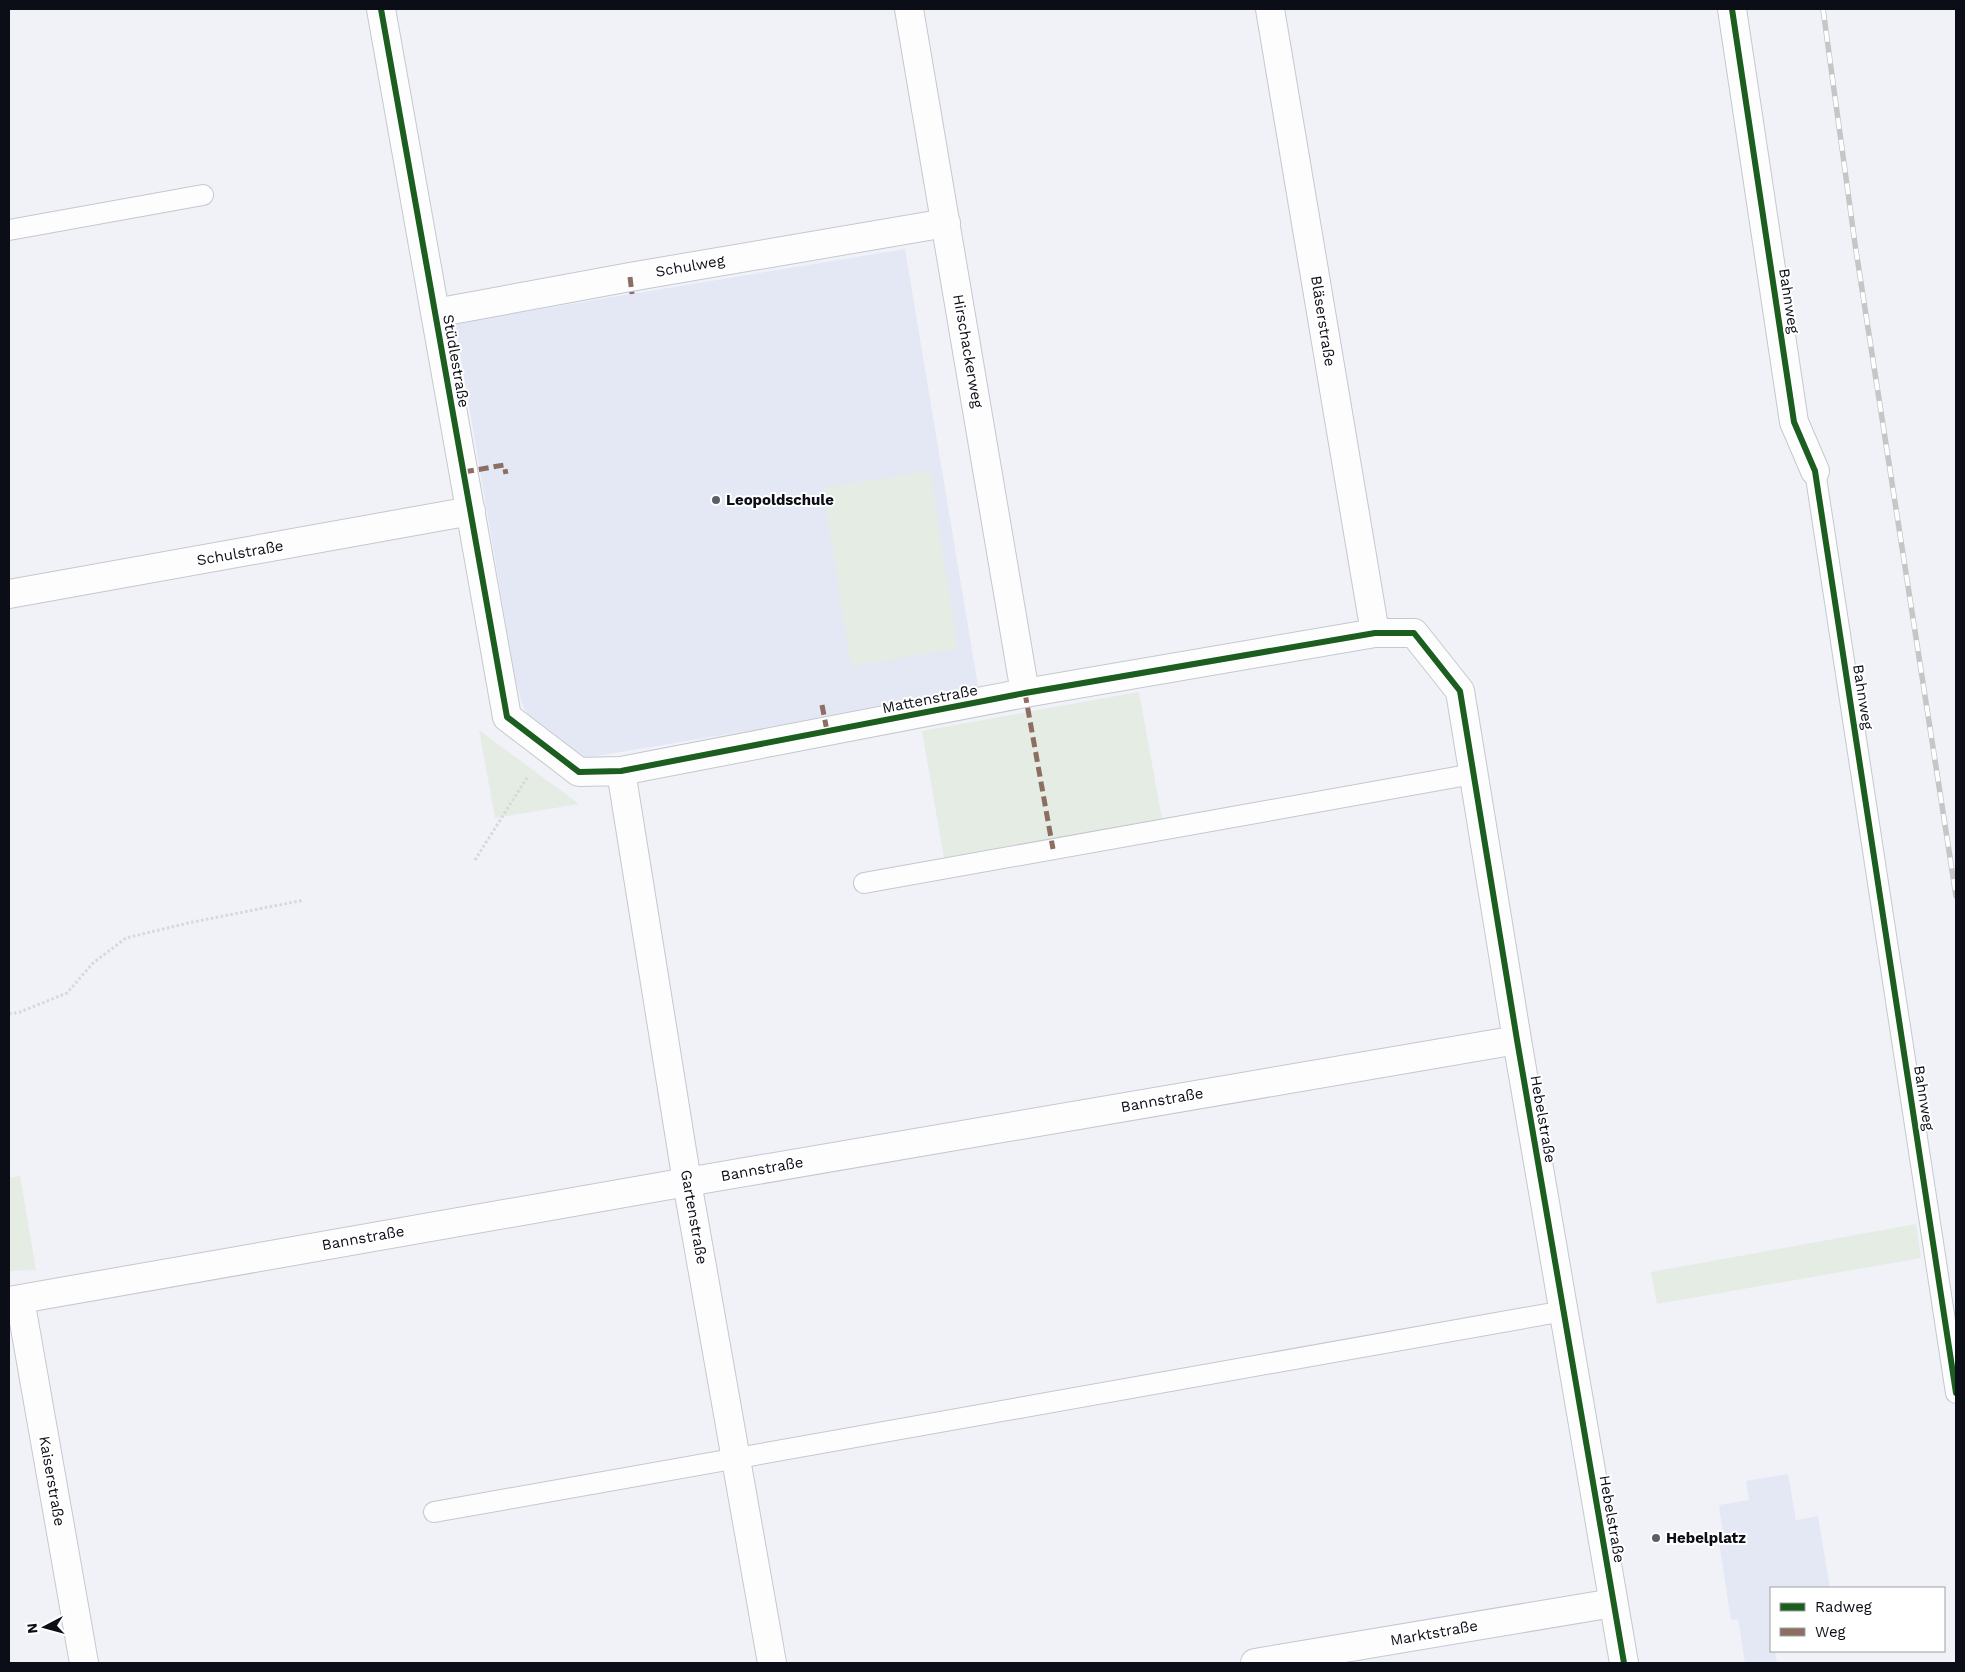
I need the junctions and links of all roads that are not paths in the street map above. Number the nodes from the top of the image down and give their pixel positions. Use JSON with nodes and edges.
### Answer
{"nodes":[{"id":1,"x":381,"y":9,"type":"edge"},
{"id":2,"x":909,"y":9,"type":"edge"},
{"id":3,"x":1270,"y":9,"type":"edge"},
{"id":4,"x":1732,"y":9,"type":"edge"},
{"id":5,"x":203,"y":194,"type":"dead end"},
{"id":6,"x":946,"y":223,"type":"junction"},
{"id":7,"x":9,"y":230,"type":"edge"},
{"id":8,"x":435,"y":313,"type":"junction"},
{"id":9,"x":1816,"y":471,"type":"joint"},
{"id":10,"x":471,"y":511,"type":"junction"},
{"id":11,"x":9,"y":594,"type":"edge"},
{"id":12,"x":1375,"y":633,"type":"junction"},
{"id":13,"x":1025,"y":694,"type":"junction"},
{"id":14,"x":507,"y":718,"type":"joint"},
{"id":15,"x":621,"y":771,"type":"junction"},
{"id":16,"x":1473,"y":774,"type":"junction"},
{"id":17,"x":864,"y":883,"type":"dead end"},
{"id":18,"x":1516,"y":1040,"type":"junction"},
{"id":19,"x":687,"y":1182,"type":"junction"},
{"id":20,"x":15,"y":1300,"type":"edge"},
{"id":21,"x":1564,"y":1311,"type":"junction"},
{"id":22,"x":1956,"y":1393,"type":"edge"},
{"id":23,"x":736,"y":1459,"type":"junction"},
{"id":24,"x":434,"y":1512,"type":"dead end"},
{"id":25,"x":1613,"y":1603,"type":"junction"},
{"id":26,"x":84,"y":1663,"type":"edge"},
{"id":27,"x":772,"y":1663,"type":"edge"},
{"id":28,"x":1255,"y":1663,"type":"edge"},
{"id":29,"x":1624,"y":1663,"type":"edge"}],
"edges":[{"from":1,"to":8,"type":"street","name":"Stüdlestraße"},
{"from":2,"to":6,"type":"street","name":"Hirschackerweg"},
{"from":3,"to":12,"type":"street","name":"Bläserstraße"},
{"from":4,"to":9,"type":"street","name":"Bahnweg"},
{"from":5,"to":7,"type":"lane"},
{"from":6,"to":8,"type":"street","name":"Schulweg"},
{"from":6,"to":13,"type":"street","name":"Hirschackerweg"},
{"from":8,"to":10,"type":"street","name":"Stüdlestraße"},
{"from":9,"to":22,"type":"lane","name":"Bahnweg"},
{"from":10,"to":11,"type":"street","name":"Schulstraße"},
{"from":10,"to":14,"type":"street","name":"Stüdlestraße"},
{"from":12,"to":13,"type":"street","name":"Mattenstraße"},
{"from":12,"to":16,"type":"street","name":"Hebelstraße"},
{"from":13,"to":15,"type":"street","name":"Mattenstraße"},
{"from":14,"to":15,"type":"street","name":"Mattenstraße"},
{"from":15,"to":19,"type":"street","name":"Gartenstraße"},
{"from":16,"to":17,"type":"lane"},
{"from":16,"to":18,"type":"street","name":"Hebelstraße"},
{"from":18,"to":19,"type":"street","name":"Bannstraße"},
{"from":18,"to":21,"type":"street","name":"Hebelstraße"},
{"from":19,"to":20,"type":"street","name":"Bannstraße"},
{"from":19,"to":23,"type":"street","name":"Gartenstraße"},
{"from":20,"to":26,"type":"street","name":"Kaiserstraße"},
{"from":21,"to":23,"type":"lane"},
{"from":21,"to":25,"type":"street","name":"Hebelstraße"},
{"from":23,"to":24,"type":"lane"},
{"from":23,"to":27,"type":"street","name":"Gartenstraße"},
{"from":25,"to":28,"type":"street","name":"Marktstraße"},
{"from":25,"to":29,"type":"street","name":"Hebelstraße"}]}
